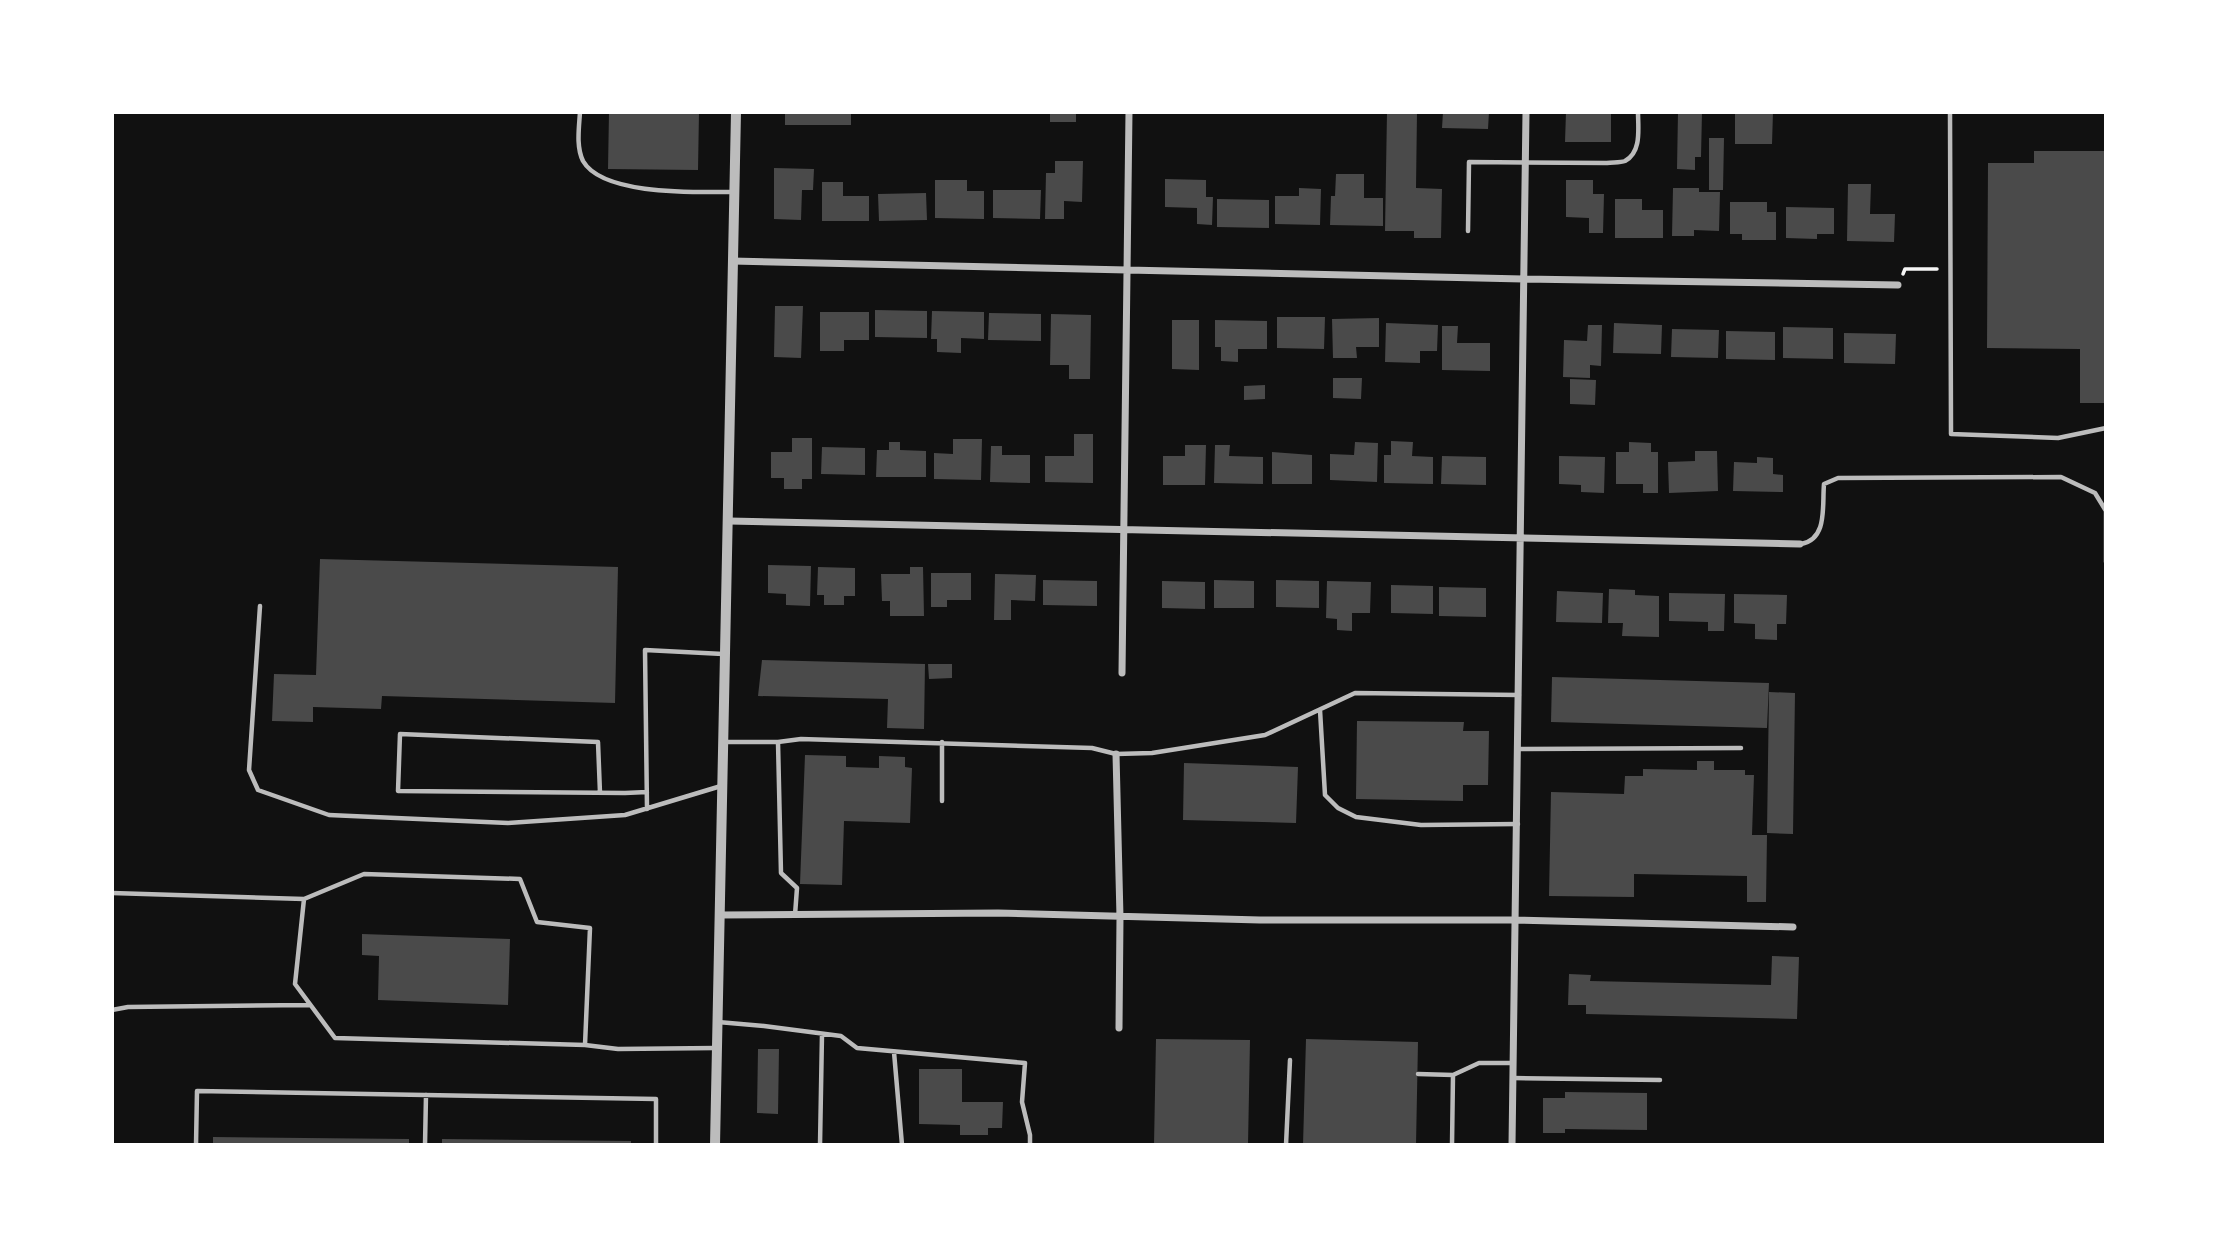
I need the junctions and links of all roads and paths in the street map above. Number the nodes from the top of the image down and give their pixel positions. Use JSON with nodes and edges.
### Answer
{"nodes":[{"id":1,"x":580,"y":112,"type":"edge"},
{"id":2,"x":736,"y":112,"type":"edge"},
{"id":3,"x":1129,"y":112,"type":"edge"},
{"id":4,"x":1526,"y":112,"type":"edge"},
{"id":5,"x":1638,"y":112,"type":"edge"},
{"id":6,"x":1950,"y":112,"type":"edge"},
{"id":7,"x":1525,"y":162,"type":"junction"},
{"id":8,"x":734,"y":192,"type":"junction"},
{"id":9,"x":1468,"y":231,"type":"dead end"},
{"id":10,"x":732,"y":261,"type":"junction"},
{"id":11,"x":1127,"y":269,"type":"junction"},
{"id":12,"x":1950,"y":269,"type":"junction"},
{"id":13,"x":1523,"y":279,"type":"junction"},
{"id":14,"x":1898,"y":285,"type":"joint"},
{"id":15,"x":2106,"y":428,"type":"edge"},
{"id":16,"x":729,"y":521,"type":"junction"},
{"id":17,"x":1124,"y":530,"type":"junction"},
{"id":18,"x":1521,"y":538,"type":"junction"},
{"id":19,"x":1800,"y":544,"type":"joint"},
{"id":20,"x":2106,"y":562,"type":"edge"},
{"id":21,"x":260,"y":606,"type":"dead end"},
{"id":22,"x":726,"y":655,"type":"junction"},
{"id":23,"x":1122,"y":673,"type":"dead end"},
{"id":24,"x":1519,"y":695,"type":"junction"},
{"id":25,"x":1320,"y":710,"type":"junction"},
{"id":26,"x":723,"y":742,"type":"junction"},
{"id":27,"x":778,"y":742,"type":"junction"},
{"id":28,"x":942,"y":743,"type":"junction"},
{"id":29,"x":1741,"y":748,"type":"dead end"},
{"id":30,"x":1519,"y":749,"type":"junction"},
{"id":31,"x":1116,"y":754,"type":"junction"},
{"id":32,"x":722,"y":786,"type":"junction"},
{"id":33,"x":647,"y":792,"type":"junction"},
{"id":34,"x":600,"y":793,"type":"junction"},
{"id":35,"x":942,"y":801,"type":"dead end"},
{"id":36,"x":647,"y":809,"type":"junction"},
{"id":37,"x":1518,"y":824,"type":"junction"},
{"id":38,"x":112,"y":893,"type":"edge"},
{"id":39,"x":304,"y":899,"type":"junction"},
{"id":40,"x":719,"y":915,"type":"junction"},
{"id":41,"x":795,"y":915,"type":"junction"},
{"id":42,"x":1120,"y":916,"type":"junction"},
{"id":43,"x":1516,"y":920,"type":"junction"},
{"id":44,"x":1793,"y":927,"type":"dead end"},
{"id":45,"x":311,"y":1005,"type":"junction"},
{"id":46,"x":112,"y":1010,"type":"edge"},
{"id":47,"x":718,"y":1022,"type":"junction"},
{"id":48,"x":1119,"y":1027,"type":"dead end"},
{"id":49,"x":822,"y":1034,"type":"junction"},
{"id":50,"x":585,"y":1045,"type":"junction"},
{"id":51,"x":717,"y":1048,"type":"junction"},
{"id":52,"x":894,"y":1052,"type":"junction"},
{"id":53,"x":1290,"y":1060,"type":"dead end"},
{"id":54,"x":1514,"y":1063,"type":"junction"},
{"id":55,"x":1418,"y":1074,"type":"dead end"},
{"id":56,"x":1453,"y":1075,"type":"junction"},
{"id":57,"x":1513,"y":1078,"type":"junction"},
{"id":58,"x":1660,"y":1080,"type":"dead end"},
{"id":59,"x":426,"y":1095,"type":"junction"},
{"id":60,"x":196,"y":1145,"type":"edge"},
{"id":61,"x":425,"y":1145,"type":"edge"},
{"id":62,"x":656,"y":1145,"type":"edge"},
{"id":63,"x":715,"y":1145,"type":"edge"},
{"id":64,"x":820,"y":1145,"type":"edge"},
{"id":65,"x":902,"y":1145,"type":"edge"},
{"id":66,"x":1030,"y":1145,"type":"edge"},
{"id":67,"x":1286,"y":1145,"type":"edge"},
{"id":68,"x":1452,"y":1145,"type":"edge"},
{"id":69,"x":1512,"y":1145,"type":"edge"}],
"edges":[{"from":1,"to":8,"type":"lane"},
{"from":2,"to":8,"type":"street"},
{"from":3,"to":11,"type":"street"},
{"from":4,"to":7,"type":"street"},
{"from":5,"to":7,"type":"lane"},
{"from":6,"to":12,"type":"lane"},
{"from":7,"to":9,"type":"lane"},
{"from":7,"to":13,"type":"street"},
{"from":8,"to":10,"type":"street"},
{"from":10,"to":11,"type":"street"},
{"from":10,"to":16,"type":"street"},
{"from":11,"to":13,"type":"street"},
{"from":11,"to":17,"type":"street"},
{"from":12,"to":14,"type":"path"},
{"from":12,"to":15,"type":"lane"},
{"from":13,"to":14,"type":"street"},
{"from":13,"to":18,"type":"street"},
{"from":16,"to":17,"type":"street"},
{"from":16,"to":22,"type":"street"},
{"from":17,"to":18,"type":"street"},
{"from":17,"to":23,"type":"street"},
{"from":18,"to":19,"type":"street"},
{"from":18,"to":24,"type":"street"},
{"from":19,"to":20,"type":"lane"},
{"from":21,"to":36,"type":"lane"},
{"from":22,"to":26,"type":"street"},
{"from":22,"to":33,"type":"lane"},
{"from":24,"to":25,"type":"lane"},
{"from":24,"to":30,"type":"street"},
{"from":25,"to":31,"type":"lane"},
{"from":25,"to":37,"type":"lane"},
{"from":26,"to":27,"type":"lane"},
{"from":26,"to":32,"type":"street"},
{"from":27,"to":28,"type":"lane"},
{"from":27,"to":41,"type":"lane"},
{"from":28,"to":31,"type":"lane"},
{"from":28,"to":35,"type":"lane"},
{"from":29,"to":30,"type":"lane"},
{"from":30,"to":37,"type":"street"},
{"from":31,"to":42,"type":"street"},
{"from":32,"to":36,"type":"lane"},
{"from":32,"to":40,"type":"street"},
{"from":33,"to":34,"type":"lane"},
{"from":33,"to":36,"type":"lane"},
{"from":34,"to":34,"type":"lane"},
{"from":37,"to":43,"type":"street"},
{"from":38,"to":39,"type":"lane"},
{"from":39,"to":45,"type":"lane"},
{"from":39,"to":50,"type":"lane"},
{"from":40,"to":41,"type":"street"},
{"from":40,"to":47,"type":"street"},
{"from":41,"to":42,"type":"street"},
{"from":42,"to":43,"type":"street"},
{"from":42,"to":48,"type":"street"},
{"from":43,"to":44,"type":"street"},
{"from":43,"to":54,"type":"street"},
{"from":45,"to":46,"type":"lane"},
{"from":45,"to":50,"type":"lane"},
{"from":47,"to":49,"type":"lane"},
{"from":47,"to":51,"type":"street"},
{"from":49,"to":52,"type":"lane"},
{"from":49,"to":64,"type":"lane"},
{"from":50,"to":51,"type":"lane"},
{"from":51,"to":63,"type":"street"},
{"from":52,"to":65,"type":"lane"},
{"from":52,"to":66,"type":"lane"},
{"from":53,"to":67,"type":"lane"},
{"from":54,"to":56,"type":"lane"},
{"from":54,"to":57,"type":"street"},
{"from":55,"to":56,"type":"lane"},
{"from":56,"to":68,"type":"lane"},
{"from":57,"to":58,"type":"lane"},
{"from":57,"to":69,"type":"street"},
{"from":59,"to":60,"type":"lane"},
{"from":59,"to":61,"type":"lane"},
{"from":59,"to":62,"type":"lane"}]}
